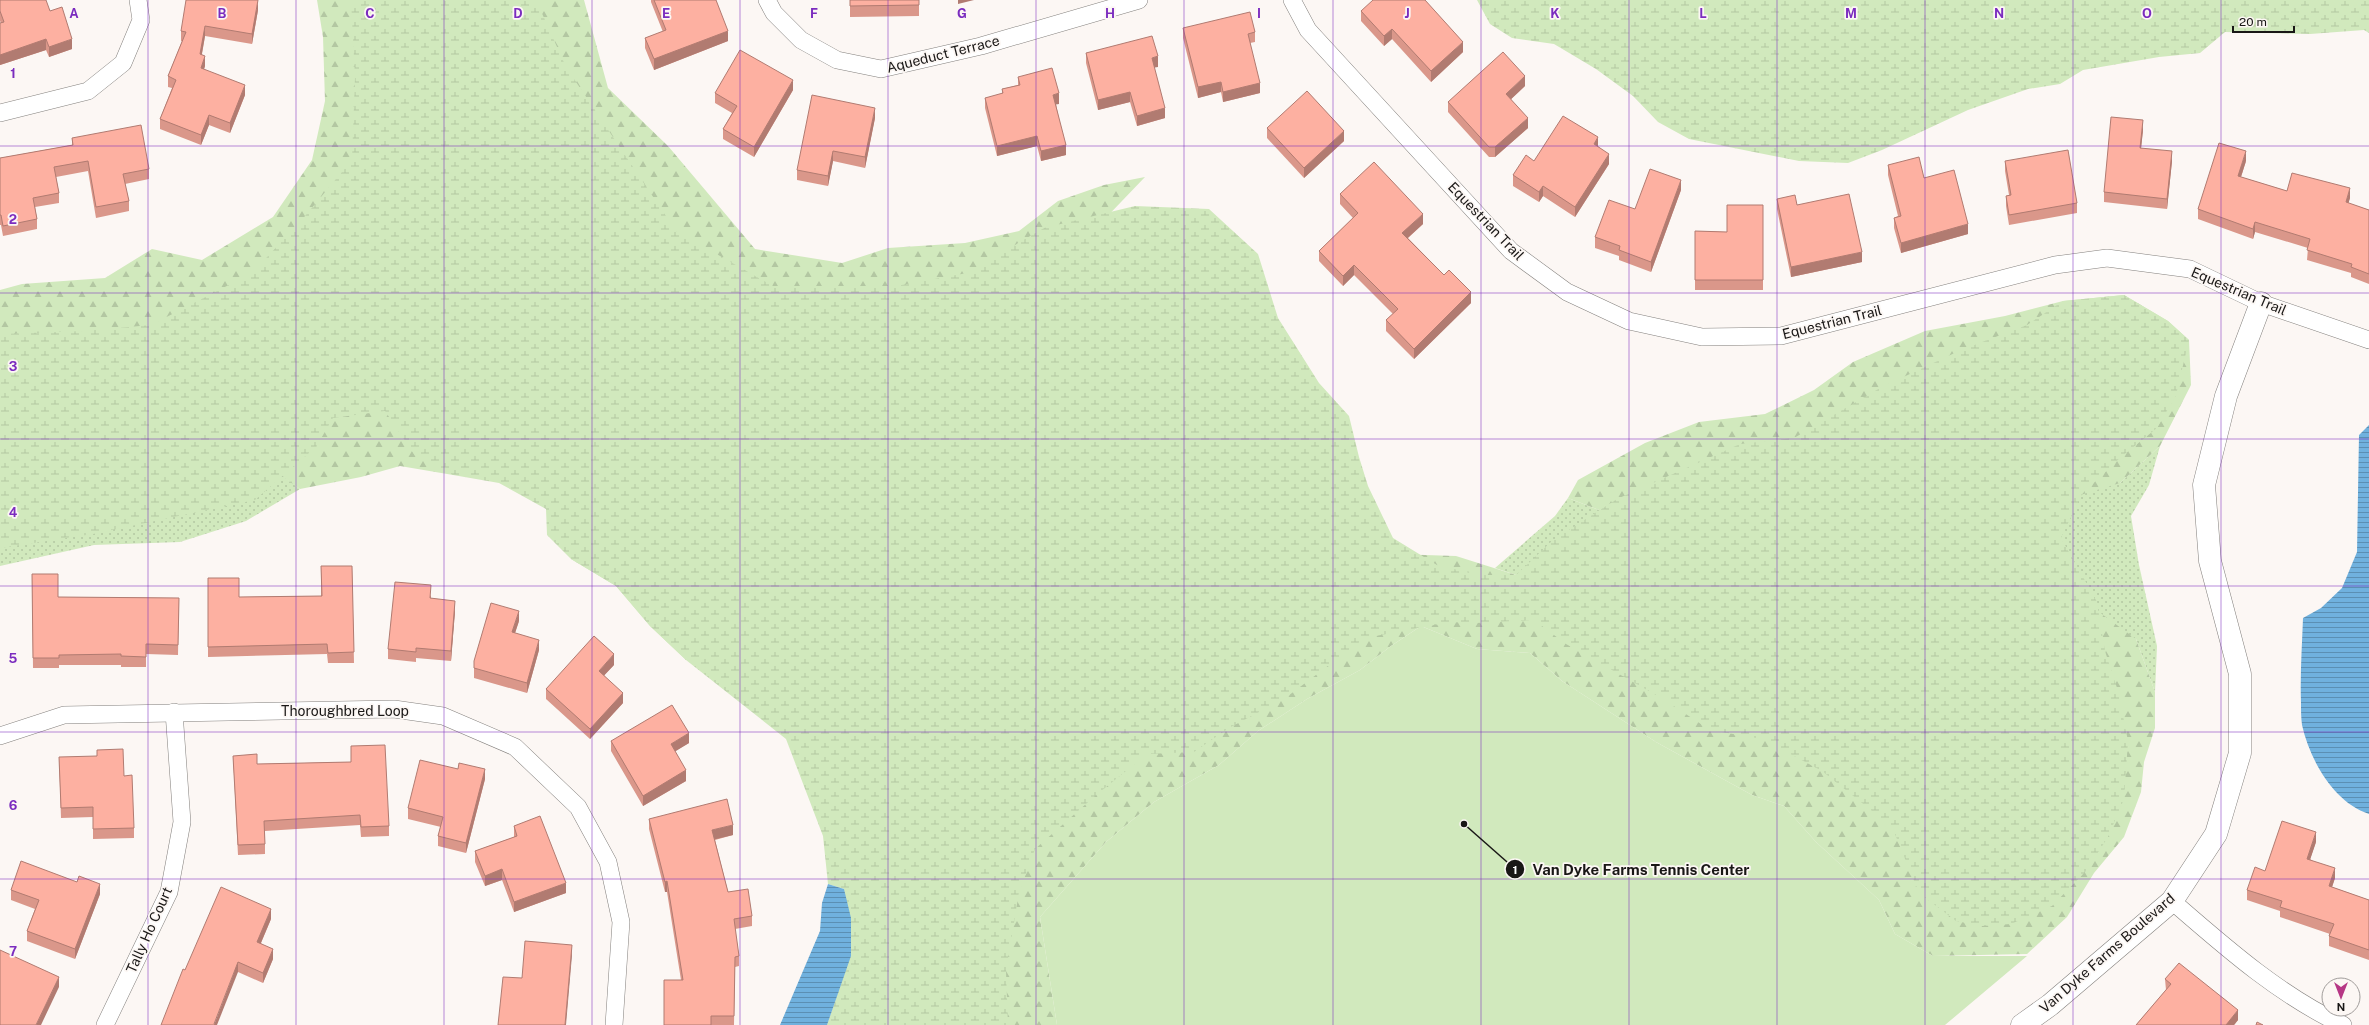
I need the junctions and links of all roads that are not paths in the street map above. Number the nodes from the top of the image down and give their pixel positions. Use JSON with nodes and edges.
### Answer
{"nodes":[{"id":1,"x":138,"y":0,"type":"edge"},
{"id":2,"x":767,"y":0,"type":"edge"},
{"id":3,"x":1139,"y":0,"type":"edge"},
{"id":4,"x":1292,"y":0,"type":"edge"},
{"id":5,"x":0,"y":113,"type":"edge"},
{"id":6,"x":2261,"y":303,"type":"junction"},
{"id":7,"x":2369,"y":340,"type":"edge"},
{"id":8,"x":174,"y":712,"type":"junction"},
{"id":9,"x":0,"y":736,"type":"edge"},
{"id":10,"x":2172,"y":901,"type":"junction"},
{"id":11,"x":105,"y":1025,"type":"edge"},
{"id":12,"x":614,"y":1025,"type":"edge"},
{"id":13,"x":2022,"y":1025,"type":"edge"},
{"id":14,"x":2343,"y":1025,"type":"edge"}],
"edges":[{"from":1,"to":5,"type":"street"},
{"from":2,"to":3,"type":"street","name":"Aqueduct Terrace"},
{"from":4,"to":6,"type":"street","name":"Equestrian Trail"},
{"from":6,"to":7,"type":"street","name":"Equestrian Trail"},
{"from":6,"to":10,"type":"street","name":"Van Dyke Farms Boulevard"},
{"from":8,"to":9,"type":"street","name":"Thoroughbred Loop"},
{"from":8,"to":11,"type":"street","name":"Tally Ho Court"},
{"from":8,"to":12,"type":"street","name":"Thoroughbred Loop"},
{"from":10,"to":13,"type":"street","name":"Van Dyke Farms Boulevard"},
{"from":10,"to":14,"type":"street"}]}
